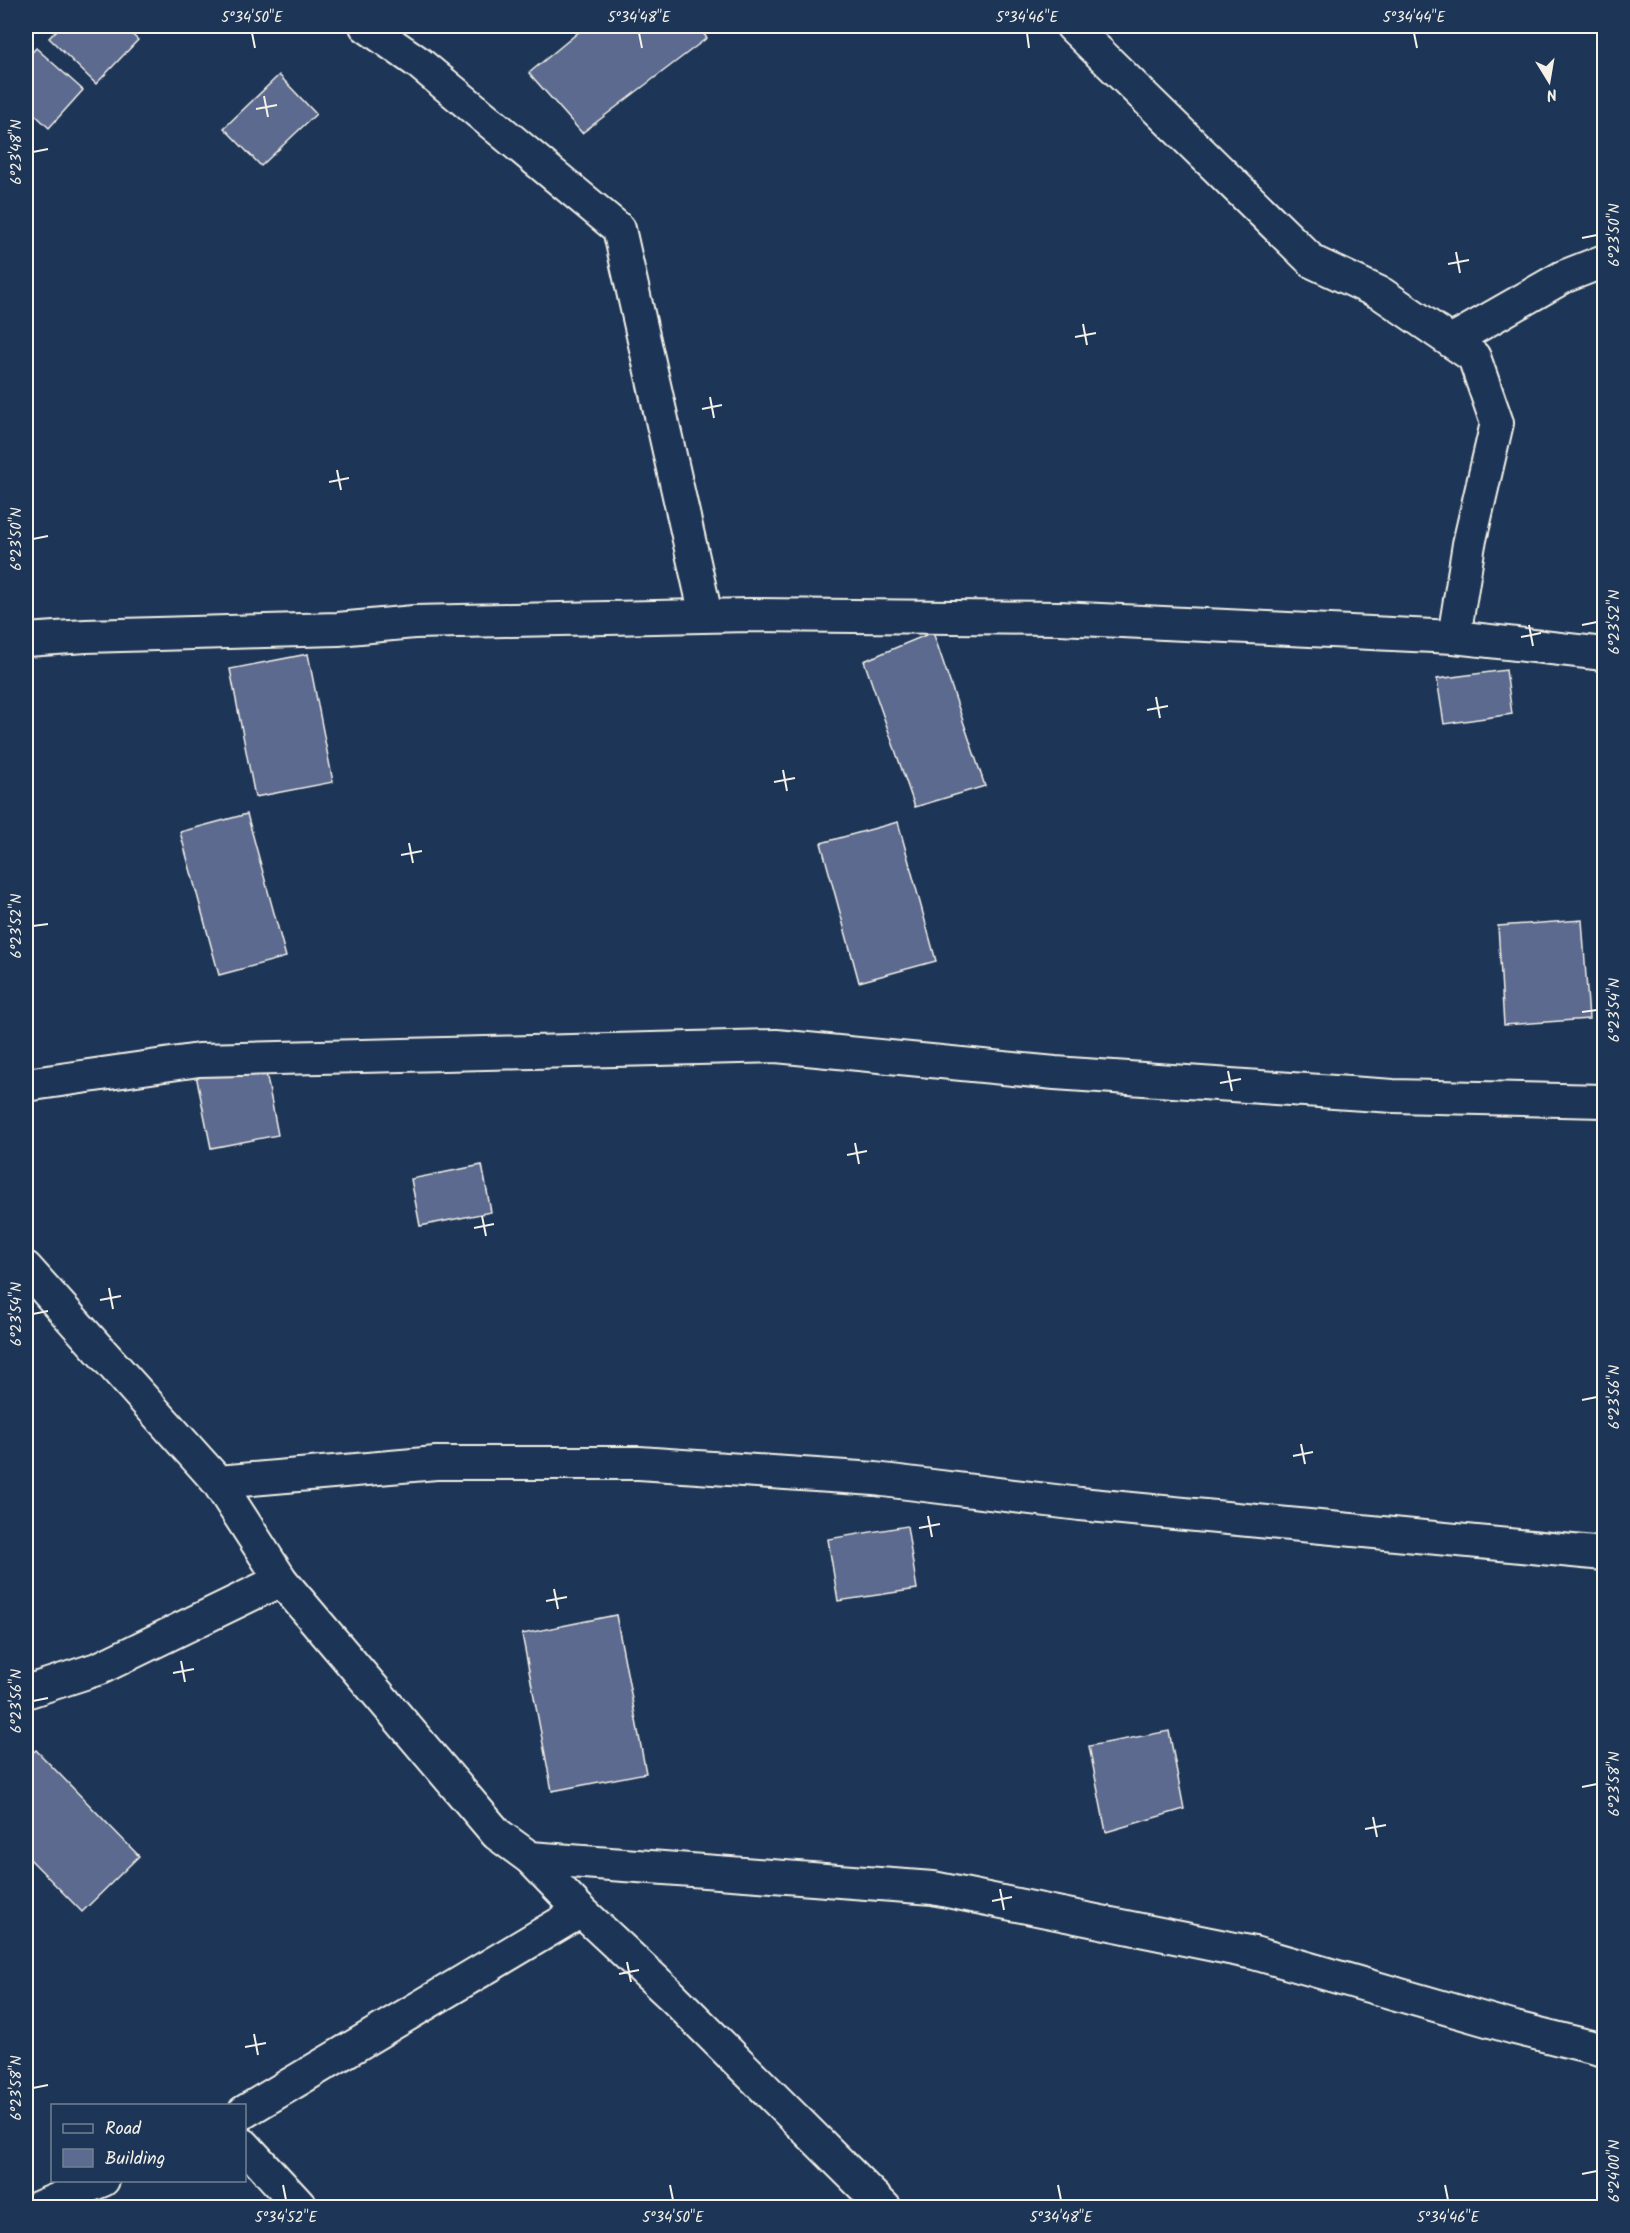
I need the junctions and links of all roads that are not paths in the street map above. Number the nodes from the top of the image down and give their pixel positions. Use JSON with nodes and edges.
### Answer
{"nodes":[{"id":1,"x":357,"y":26,"type":"edge"},
{"id":2,"x":366,"y":26,"type":"edge"},
{"id":3,"x":1072,"y":26,"type":"edge"},
{"id":4,"x":644,"y":237,"type":"dead end"},
{"id":5,"x":1605,"y":261,"type":"edge"},
{"id":6,"x":1451,"y":341,"type":"junction"},
{"id":7,"x":703,"y":602,"type":"dead end"},
{"id":8,"x":1454,"y":637,"type":"junction"},
{"id":9,"x":26,"y":640,"type":"edge"},
{"id":10,"x":1605,"y":654,"type":"edge"},
{"id":11,"x":26,"y":1085,"type":"edge"},
{"id":12,"x":1605,"y":1101,"type":"edge"},
{"id":13,"x":26,"y":1268,"type":"edge"},
{"id":14,"x":218,"y":1482,"type":"junction"},
{"id":15,"x":1605,"y":1554,"type":"edge"},
{"id":16,"x":281,"y":1580,"type":"junction"},
{"id":17,"x":26,"y":1692,"type":"edge"},
{"id":18,"x":530,"y":1858,"type":"junction"},
{"id":19,"x":581,"y":1911,"type":"junction"},
{"id":20,"x":1605,"y":2050,"type":"edge"},
{"id":21,"x":246,"y":2111,"type":"edge"},
{"id":22,"x":246,"y":2147,"type":"edge"},
{"id":23,"x":101,"y":2182,"type":"edge"},
{"id":24,"x":37,"y":2208,"type":"edge"},
{"id":25,"x":302,"y":2208,"type":"edge"},
{"id":26,"x":885,"y":2208,"type":"edge"}],
"edges":[{"from":1,"to":4,"type":"street"},
{"from":2,"to":7,"type":"street"},
{"from":3,"to":6,"type":"street"},
{"from":5,"to":6,"type":"street"},
{"from":6,"to":8,"type":"street"},
{"from":8,"to":9,"type":"street"},
{"from":8,"to":10,"type":"street"},
{"from":11,"to":12,"type":"street"},
{"from":13,"to":14,"type":"street"},
{"from":14,"to":15,"type":"street"},
{"from":14,"to":16,"type":"street"},
{"from":16,"to":17,"type":"street"},
{"from":16,"to":18,"type":"street"},
{"from":18,"to":19,"type":"street"},
{"from":18,"to":20,"type":"street"},
{"from":19,"to":21,"type":"street"},
{"from":19,"to":26,"type":"street"},
{"from":22,"to":25,"type":"street"},
{"from":23,"to":24,"type":"street"}]}
